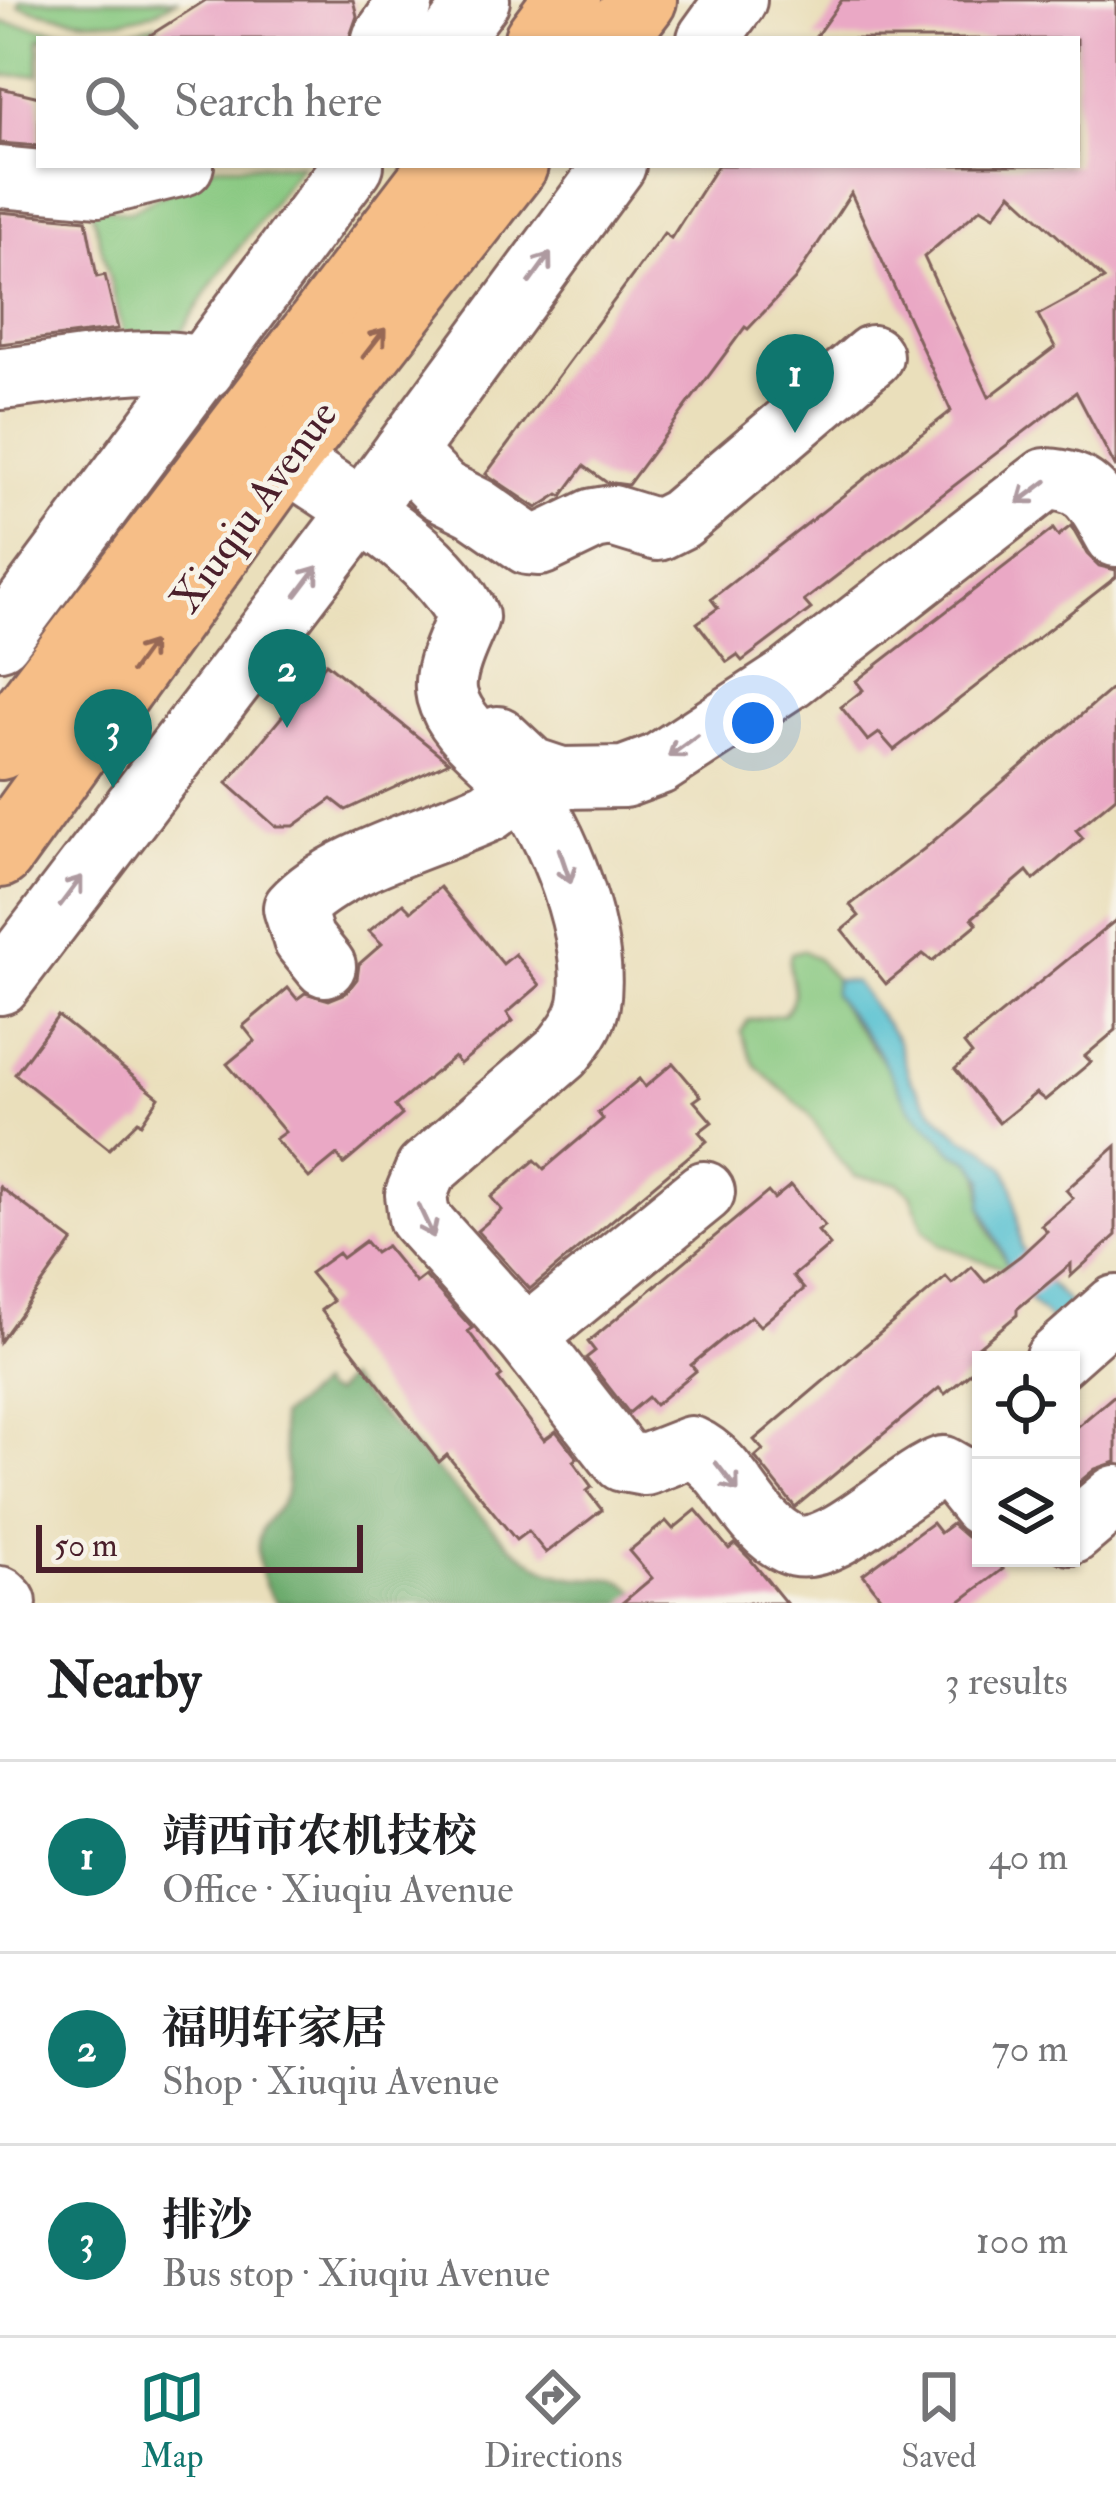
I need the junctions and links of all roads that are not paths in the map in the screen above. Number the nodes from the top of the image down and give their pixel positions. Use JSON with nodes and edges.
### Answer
{"nodes":[{"id":1,"x":403,"y":0,"type":"edge"},
{"id":2,"x":479,"y":0,"type":"edge"},
{"id":3,"x":567,"y":0,"type":"edge"},
{"id":4,"x":644,"y":0,"type":"edge"},
{"id":5,"x":736,"y":0,"type":"edge"},
{"id":6,"x":385,"y":36,"type":"edge"},
{"id":7,"x":452,"y":36,"type":"edge"},
{"id":8,"x":540,"y":36,"type":"edge"},
{"id":9,"x":615,"y":36,"type":"edge"},
{"id":10,"x":709,"y":36,"type":"edge"},
{"id":11,"x":170,"y":168,"type":"edge"},
{"id":12,"x":351,"y":168,"type":"edge"},
{"id":13,"x":441,"y":168,"type":"edge"},
{"id":14,"x":512,"y":168,"type":"edge"},
{"id":15,"x":613,"y":168,"type":"edge"},
{"id":16,"x":0,"y":177,"type":"edge"},
{"id":17,"x":872,"y":356,"type":"dead end"},
{"id":18,"x":204,"y":369,"type":"junction"},
{"id":19,"x":0,"y":379,"type":"edge"},
{"id":20,"x":296,"y":446,"type":"junction"},
{"id":21,"x":379,"y":484,"type":"junction"},
{"id":22,"x":1116,"y":536,"type":"edge"},
{"id":23,"x":0,"y":639,"type":"edge"},
{"id":24,"x":0,"y":746,"type":"edge"},
{"id":25,"x":517,"y":780,"type":"junction"},
{"id":26,"x":0,"y":854,"type":"edge"},
{"id":27,"x":325,"y":967,"type":"dead end"},
{"id":28,"x":0,"y":984,"type":"edge"},
{"id":29,"x":704,"y":1192,"type":"dead end"},
{"id":30,"x":1116,"y":1306,"type":"edge"},
{"id":31,"x":526,"y":1337,"type":"junction"},
{"id":32,"x":1064,"y":1351,"type":"edge"},
{"id":33,"x":968,"y":1468,"type":"edge"},
{"id":34,"x":1116,"y":1496,"type":"edge"},
{"id":35,"x":1080,"y":1526,"type":"edge"}],
"edges":[{"from":1,"to":6,"type":"street"},
{"from":2,"to":7,"type":"street"},
{"from":3,"to":8,"type":"main road"},
{"from":4,"to":9,"type":"main road"},
{"from":5,"to":10,"type":"street"},
{"from":11,"to":16,"type":"street"},
{"from":12,"to":18,"type":"street"},
{"from":13,"to":24,"type":"main road","name":"Xiuqiu Avenue"},
{"from":20,"to":14,"type":"main road","name":"Xiuqiu Avenue","one_way":true},
{"from":21,"to":15,"type":"street","one_way":true},
{"from":17,"to":21,"type":"street"},
{"from":18,"to":19,"type":"street"},
{"from":18,"to":23,"type":"street"},
{"from":20,"to":21,"type":"street"},
{"from":26,"to":20,"type":"main road","name":"Xiuqiu Avenue","one_way":true},
{"from":22,"to":21,"type":"street","one_way":true},
{"from":21,"to":25,"type":"street"},
{"from":28,"to":21,"type":"street","one_way":true},
{"from":25,"to":27,"type":"street"},
{"from":25,"to":31,"type":"street","one_way":true},
{"from":29,"to":31,"type":"street"},
{"from":30,"to":32,"type":"street"},
{"from":31,"to":33,"type":"street","one_way":true},
{"from":34,"to":35,"type":"street"}]}
